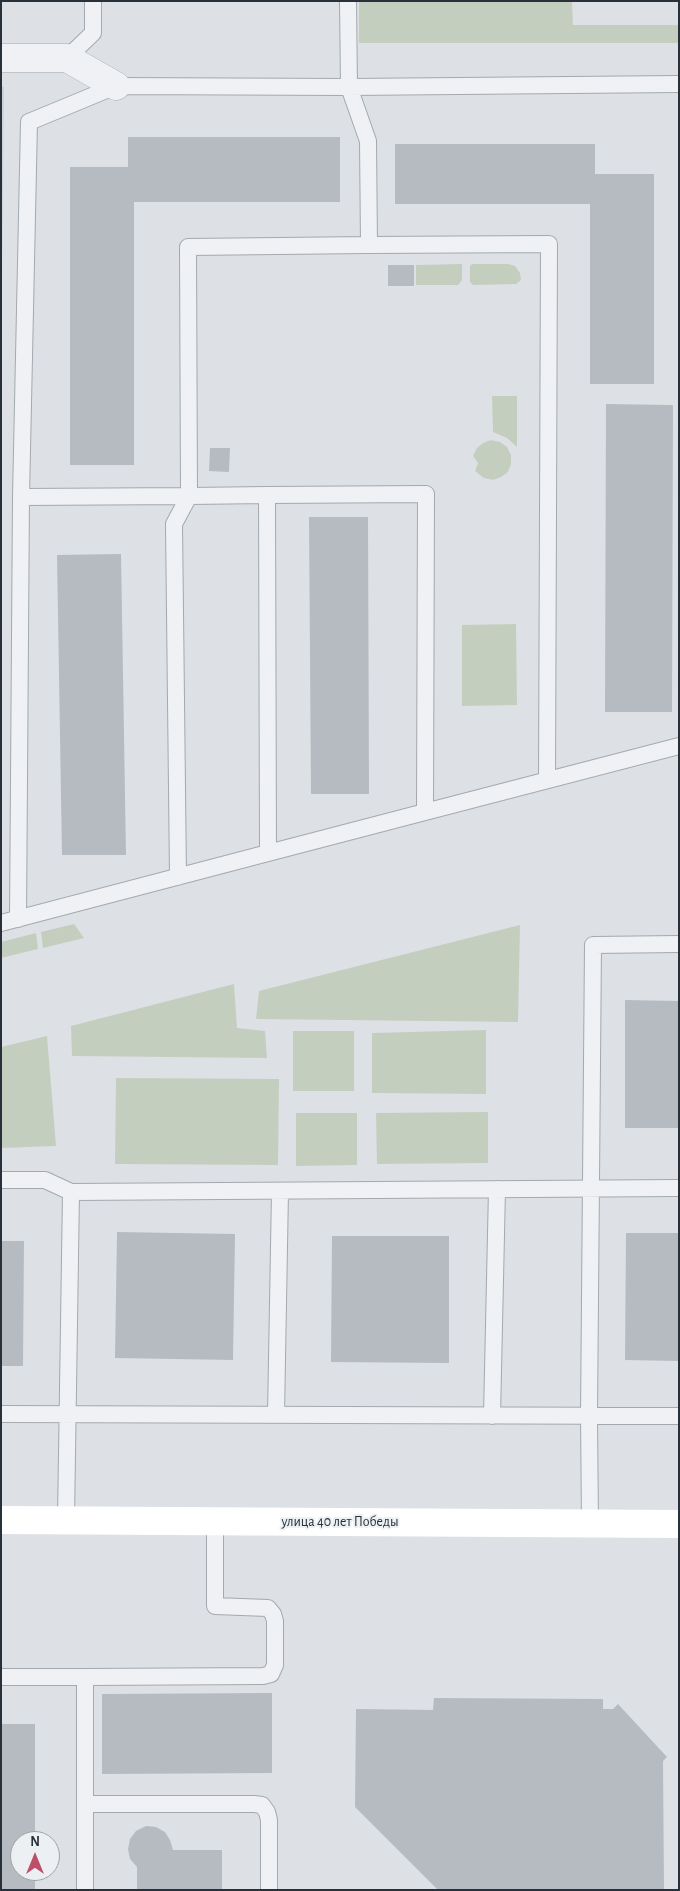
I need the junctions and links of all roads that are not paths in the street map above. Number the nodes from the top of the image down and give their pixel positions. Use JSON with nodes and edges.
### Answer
{"nodes":[{"id":1,"x":93,"y":1,"type":"edge"},
{"id":2,"x":348,"y":1,"type":"edge"},
{"id":3,"x":1,"y":58,"type":"edge"},
{"id":4,"x":67,"y":58,"type":"junction"},
{"id":5,"x":679,"y":84,"type":"edge"},
{"id":6,"x":116,"y":86,"type":"junction"},
{"id":7,"x":349,"y":87,"type":"junction"},
{"id":8,"x":368,"y":245,"type":"junction"},
{"id":9,"x":268,"y":495,"type":"junction"},
{"id":10,"x":189,"y":496,"type":"junction"},
{"id":11,"x":21,"y":497,"type":"junction"},
{"id":12,"x":679,"y":746,"type":"edge"},
{"id":13,"x":547,"y":780,"type":"junction"},
{"id":14,"x":425,"y":812,"type":"junction"},
{"id":15,"x":268,"y":853,"type":"junction"},
{"id":16,"x":178,"y":876,"type":"junction"},
{"id":17,"x":18,"y":919,"type":"junction"},
{"id":18,"x":1,"y":923,"type":"edge"},
{"id":19,"x":679,"y":944,"type":"edge"},
{"id":20,"x":1,"y":1180,"type":"edge"},
{"id":21,"x":591,"y":1188,"type":"junction"},
{"id":22,"x":679,"y":1188,"type":"edge"},
{"id":23,"x":497,"y":1189,"type":"junction"},
{"id":24,"x":280,"y":1191,"type":"junction"},
{"id":25,"x":71,"y":1192,"type":"junction"},
{"id":26,"x":1,"y":1414,"type":"edge"},
{"id":27,"x":67,"y":1414,"type":"junction"},
{"id":28,"x":276,"y":1415,"type":"junction"},
{"id":29,"x":492,"y":1416,"type":"junction"},
{"id":30,"x":588,"y":1416,"type":"junction"},
{"id":31,"x":679,"y":1416,"type":"edge"},
{"id":32,"x":1,"y":1520,"type":"edge"},
{"id":33,"x":66,"y":1520,"type":"junction"},
{"id":34,"x":215,"y":1521,"type":"junction"},
{"id":35,"x":590,"y":1524,"type":"junction"},
{"id":36,"x":679,"y":1524,"type":"edge"},
{"id":37,"x":1,"y":1677,"type":"edge"},
{"id":38,"x":85,"y":1677,"type":"junction"},
{"id":39,"x":85,"y":1804,"type":"junction"},
{"id":40,"x":86,"y":1890,"type":"edge"},
{"id":41,"x":269,"y":1890,"type":"edge"}],
"edges":[{"from":1,"to":4,"type":"lane"},
{"from":2,"to":7,"type":"lane"},
{"from":3,"to":4,"type":"street"},
{"from":4,"to":6,"type":"street"},
{"from":5,"to":7,"type":"lane"},
{"from":6,"to":7,"type":"lane"},
{"from":6,"to":11,"type":"lane"},
{"from":7,"to":8,"type":"lane"},
{"from":8,"to":10,"type":"lane"},
{"from":8,"to":13,"type":"lane"},
{"from":9,"to":10,"type":"lane"},
{"from":9,"to":14,"type":"lane"},
{"from":9,"to":15,"type":"lane"},
{"from":10,"to":11,"type":"lane"},
{"from":10,"to":16,"type":"lane"},
{"from":11,"to":17,"type":"lane"},
{"from":12,"to":13,"type":"lane"},
{"from":13,"to":14,"type":"lane"},
{"from":14,"to":15,"type":"lane"},
{"from":15,"to":16,"type":"lane"},
{"from":16,"to":17,"type":"lane"},
{"from":17,"to":18,"type":"lane"},
{"from":19,"to":21,"type":"lane"},
{"from":20,"to":25,"type":"lane"},
{"from":21,"to":22,"type":"lane"},
{"from":21,"to":23,"type":"lane"},
{"from":21,"to":30,"type":"lane"},
{"from":23,"to":24,"type":"lane"},
{"from":23,"to":29,"type":"lane"},
{"from":24,"to":25,"type":"lane"},
{"from":24,"to":28,"type":"lane"},
{"from":25,"to":27,"type":"lane"},
{"from":26,"to":27,"type":"lane"},
{"from":27,"to":28,"type":"lane"},
{"from":27,"to":33,"type":"lane"},
{"from":28,"to":29,"type":"lane"},
{"from":29,"to":30,"type":"lane"},
{"from":30,"to":31,"type":"lane"},
{"from":30,"to":35,"type":"lane"},
{"from":32,"to":33,"type":"street","name":"улица 40 лет Победы"},
{"from":33,"to":34,"type":"street","name":"улица 40 лет Победы"},
{"from":34,"to":35,"type":"street","name":"улица 40 лет Победы"},
{"from":34,"to":38,"type":"lane"},
{"from":35,"to":36,"type":"street","name":"улица 40 лет Победы"},
{"from":37,"to":38,"type":"lane"},
{"from":38,"to":39,"type":"lane"},
{"from":39,"to":40,"type":"lane"},
{"from":39,"to":41,"type":"lane"}]}
